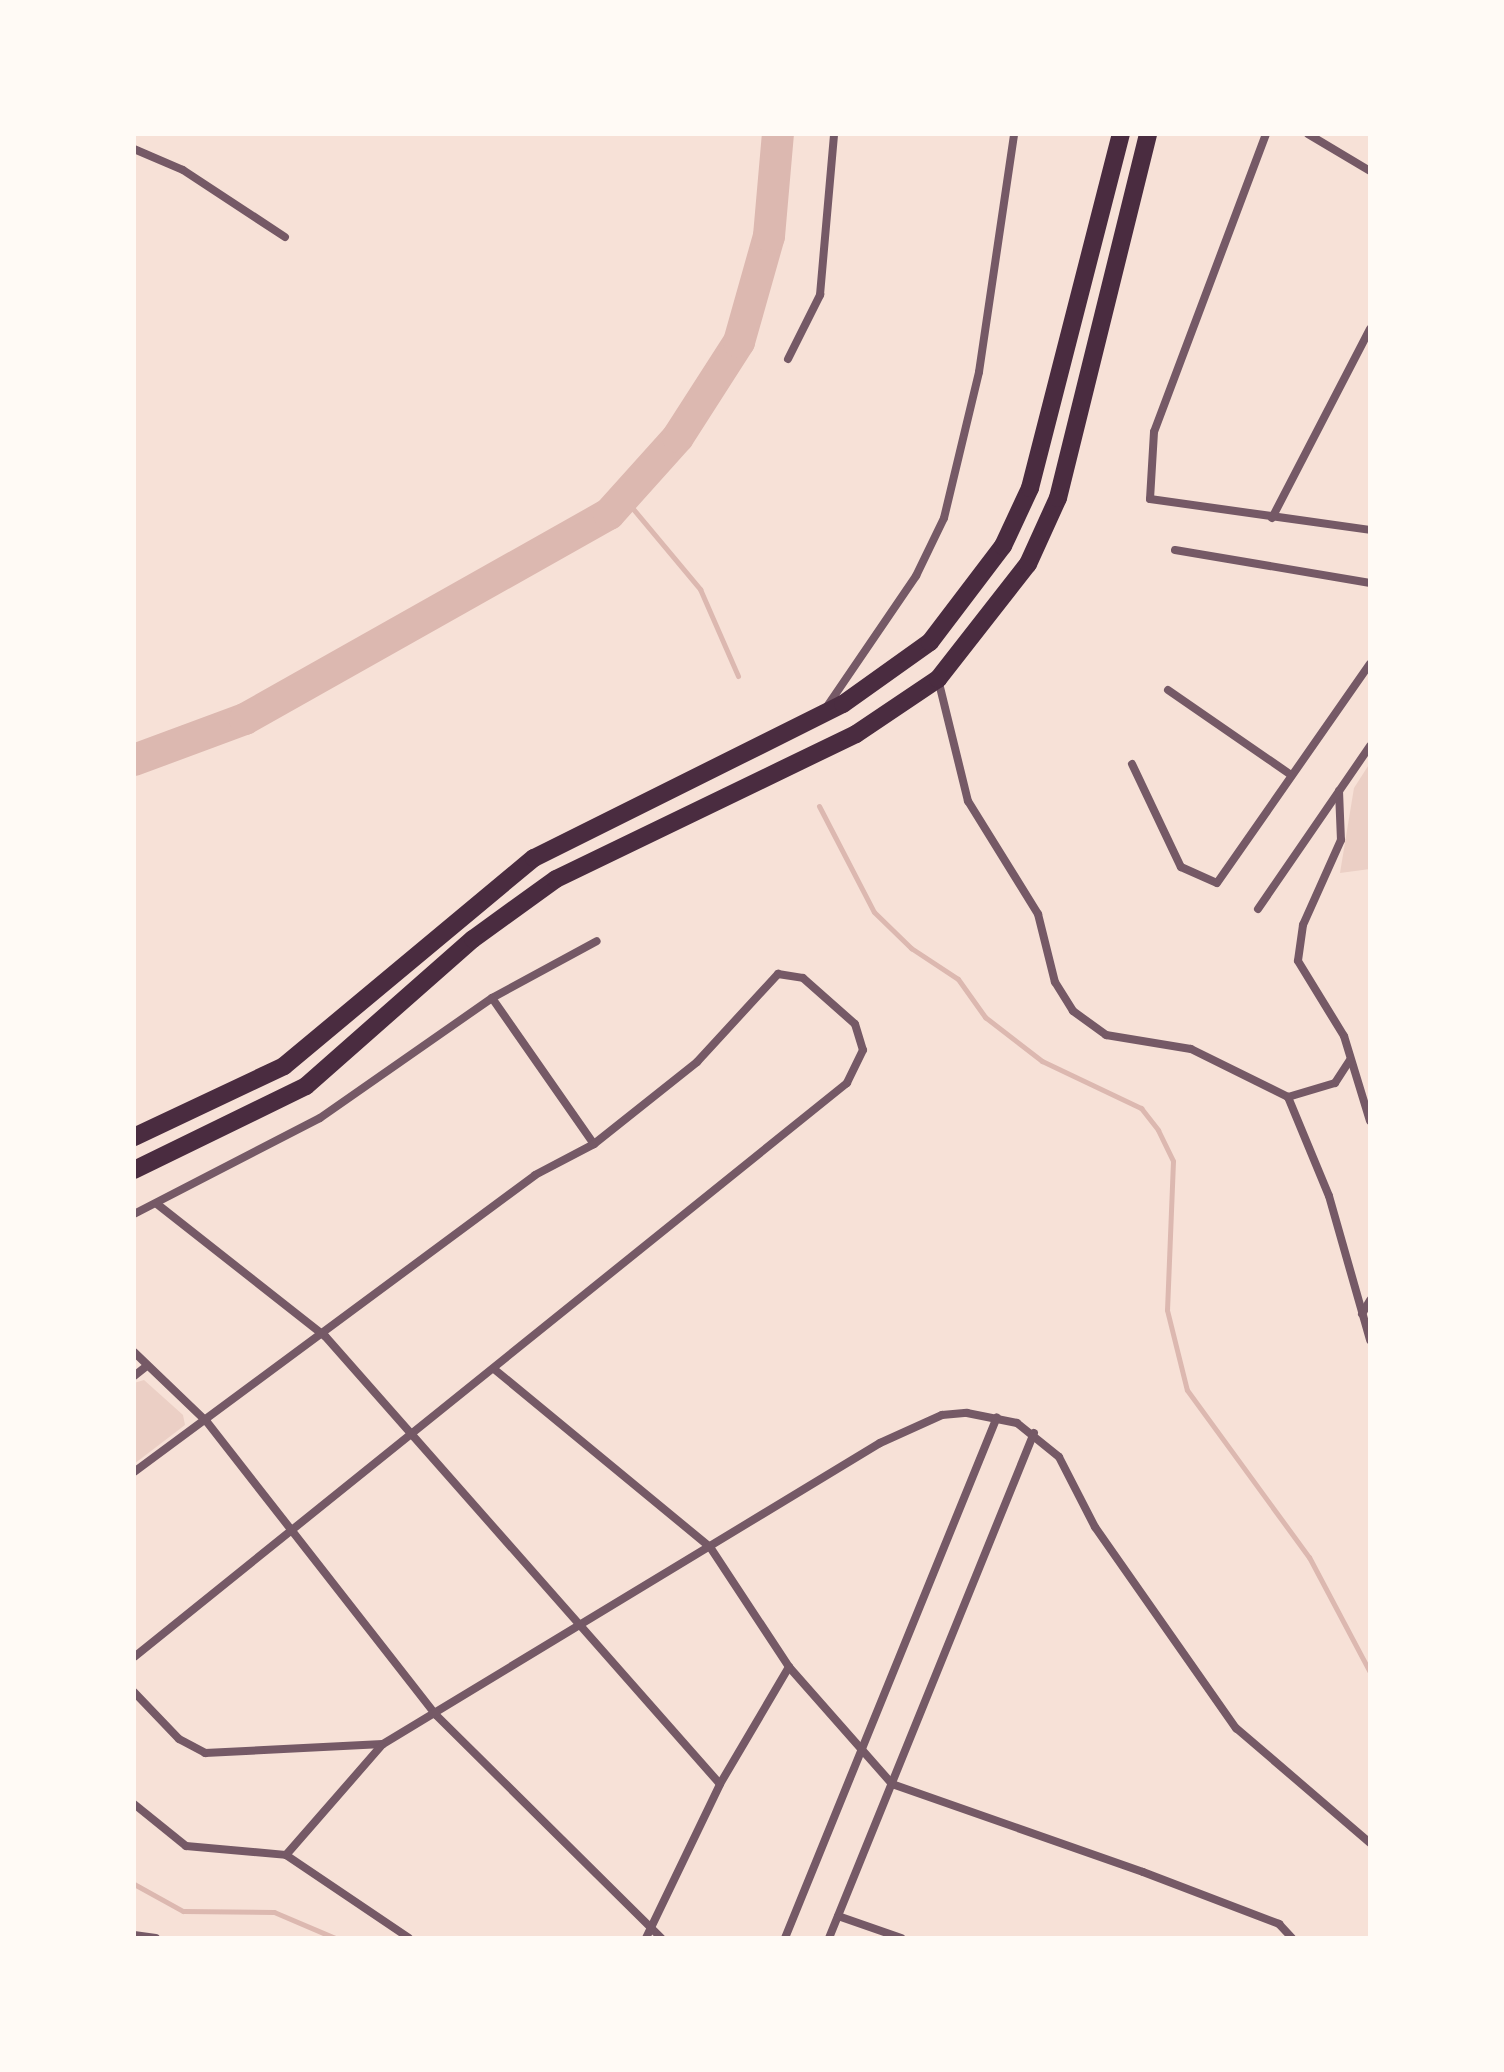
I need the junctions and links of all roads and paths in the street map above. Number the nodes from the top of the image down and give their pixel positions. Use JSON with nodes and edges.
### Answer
{"nodes":[{"id":1,"x":834,"y":134,"type":"edge"},
{"id":2,"x":1014,"y":134,"type":"edge"},
{"id":3,"x":1121,"y":134,"type":"edge"},
{"id":4,"x":1148,"y":134,"type":"edge"},
{"id":5,"x":1266,"y":134,"type":"edge"},
{"id":6,"x":1308,"y":134,"type":"edge"},
{"id":7,"x":134,"y":149,"type":"edge"},
{"id":8,"x":1370,"y":171,"type":"edge"},
{"id":9,"x":285,"y":237,"type":"dead end"},
{"id":10,"x":1370,"y":329,"type":"edge"},
{"id":11,"x":788,"y":359,"type":"dead end"},
{"id":12,"x":1272,"y":518,"type":"junction"},
{"id":13,"x":1370,"y":530,"type":"edge"},
{"id":14,"x":1175,"y":550,"type":"dead end"},
{"id":15,"x":1370,"y":583,"type":"edge"},
{"id":16,"x":1370,"y":664,"type":"edge"},
{"id":17,"x":938,"y":679,"type":"junction"},
{"id":18,"x":1168,"y":690,"type":"dead end"},
{"id":19,"x":822,"y":714,"type":"junction"},
{"id":20,"x":1370,"y":746,"type":"edge"},
{"id":21,"x":1132,"y":764,"type":"dead end"},
{"id":22,"x":1291,"y":775,"type":"junction"},
{"id":23,"x":1339,"y":791,"type":"junction"},
{"id":24,"x":1258,"y":909,"type":"dead end"},
{"id":25,"x":597,"y":941,"type":"dead end"},
{"id":26,"x":492,"y":998,"type":"junction"},
{"id":27,"x":1350,"y":1059,"type":"junction"},
{"id":28,"x":1288,"y":1097,"type":"junction"},
{"id":29,"x":1370,"y":1121,"type":"edge"},
{"id":30,"x":134,"y":1137,"type":"edge"},
{"id":31,"x":594,"y":1144,"type":"junction"},
{"id":32,"x":134,"y":1170,"type":"edge"},
{"id":33,"x":157,"y":1204,"type":"junction"},
{"id":34,"x":134,"y":1214,"type":"edge"},
{"id":35,"x":1370,"y":1300,"type":"edge"},
{"id":36,"x":1366,"y":1312,"type":"edge"},
{"id":37,"x":325,"y":1336,"type":"junction"},
{"id":38,"x":1370,"y":1340,"type":"edge"},
{"id":39,"x":134,"y":1352,"type":"edge"},
{"id":40,"x":147,"y":1366,"type":"junction"},
{"id":41,"x":494,"y":1369,"type":"junction"},
{"id":42,"x":134,"y":1376,"type":"edge"},
{"id":43,"x":997,"y":1417,"type":"junction"},
{"id":44,"x":207,"y":1422,"type":"junction"},
{"id":45,"x":410,"y":1433,"type":"junction"},
{"id":46,"x":1034,"y":1433,"type":"junction"},
{"id":47,"x":134,"y":1472,"type":"edge"},
{"id":48,"x":294,"y":1529,"type":"junction"},
{"id":49,"x":710,"y":1547,"type":"junction"},
{"id":50,"x":579,"y":1626,"type":"junction"},
{"id":51,"x":134,"y":1657,"type":"edge"},
{"id":52,"x":789,"y":1667,"type":"junction"},
{"id":53,"x":134,"y":1692,"type":"edge"},
{"id":54,"x":436,"y":1715,"type":"junction"},
{"id":55,"x":383,"y":1744,"type":"junction"},
{"id":56,"x":859,"y":1755,"type":"junction"},
{"id":57,"x":720,"y":1784,"type":"junction"},
{"id":58,"x":892,"y":1784,"type":"junction"},
{"id":59,"x":134,"y":1804,"type":"edge"},
{"id":60,"x":1370,"y":1843,"type":"edge"},
{"id":61,"x":286,"y":1855,"type":"junction"},
{"id":62,"x":838,"y":1916,"type":"junction"},
{"id":63,"x":652,"y":1928,"type":"junction"},
{"id":64,"x":134,"y":1935,"type":"edge"},
{"id":65,"x":156,"y":1938,"type":"edge"},
{"id":66,"x":409,"y":1938,"type":"edge"},
{"id":67,"x":646,"y":1938,"type":"edge"},
{"id":68,"x":661,"y":1938,"type":"edge"},
{"id":69,"x":785,"y":1938,"type":"edge"},
{"id":70,"x":829,"y":1938,"type":"edge"},
{"id":71,"x":901,"y":1938,"type":"edge"},
{"id":72,"x":1292,"y":1938,"type":"edge"}],
"edges":[{"from":1,"to":11,"type":"street"},
{"from":2,"to":19,"type":"street"},
{"from":3,"to":19,"type":"highway"},
{"from":4,"to":17,"type":"highway"},
{"from":5,"to":12,"type":"street"},
{"from":6,"to":8,"type":"street"},
{"from":7,"to":9,"type":"street"},
{"from":10,"to":12,"type":"street"},
{"from":12,"to":13,"type":"street"},
{"from":14,"to":15,"type":"street"},
{"from":16,"to":22,"type":"street"},
{"from":17,"to":28,"type":"street"},
{"from":17,"to":32,"type":"highway"},
{"from":18,"to":22,"type":"street"},
{"from":19,"to":30,"type":"highway"},
{"from":20,"to":23,"type":"street"},
{"from":21,"to":22,"type":"street"},
{"from":23,"to":24,"type":"street"},
{"from":23,"to":27,"type":"street"},
{"from":25,"to":26,"type":"street"},
{"from":26,"to":31,"type":"street"},
{"from":26,"to":33,"type":"street"},
{"from":27,"to":28,"type":"street"},
{"from":27,"to":29,"type":"street"},
{"from":28,"to":36,"type":"street"},
{"from":31,"to":37,"type":"street"},
{"from":31,"to":41,"type":"street"},
{"from":33,"to":34,"type":"street"},
{"from":33,"to":37,"type":"street"},
{"from":35,"to":36,"type":"street"},
{"from":36,"to":38,"type":"street"},
{"from":37,"to":44,"type":"street"},
{"from":37,"to":45,"type":"street"},
{"from":39,"to":40,"type":"street"},
{"from":40,"to":42,"type":"street"},
{"from":40,"to":44,"type":"street"},
{"from":41,"to":45,"type":"street"},
{"from":41,"to":49,"type":"street"},
{"from":43,"to":46,"type":"street"},
{"from":43,"to":49,"type":"street"},
{"from":43,"to":56,"type":"street"},
{"from":44,"to":47,"type":"street"},
{"from":44,"to":48,"type":"street"},
{"from":45,"to":48,"type":"street"},
{"from":45,"to":50,"type":"street"},
{"from":46,"to":58,"type":"street"},
{"from":46,"to":60,"type":"street"},
{"from":48,"to":51,"type":"street"},
{"from":48,"to":54,"type":"street"},
{"from":49,"to":50,"type":"street"},
{"from":49,"to":52,"type":"street"},
{"from":50,"to":54,"type":"street"},
{"from":50,"to":57,"type":"street"},
{"from":52,"to":56,"type":"street"},
{"from":52,"to":57,"type":"street"},
{"from":53,"to":55,"type":"street"},
{"from":54,"to":55,"type":"street"},
{"from":54,"to":63,"type":"street"},
{"from":55,"to":61,"type":"street"},
{"from":56,"to":58,"type":"street"},
{"from":56,"to":69,"type":"street"},
{"from":57,"to":63,"type":"street"},
{"from":58,"to":62,"type":"street"},
{"from":58,"to":72,"type":"street"},
{"from":59,"to":61,"type":"street"},
{"from":61,"to":66,"type":"street"},
{"from":62,"to":70,"type":"street"},
{"from":62,"to":71,"type":"street"},
{"from":63,"to":67,"type":"street"},
{"from":63,"to":68,"type":"street"},
{"from":64,"to":65,"type":"street"}]}
